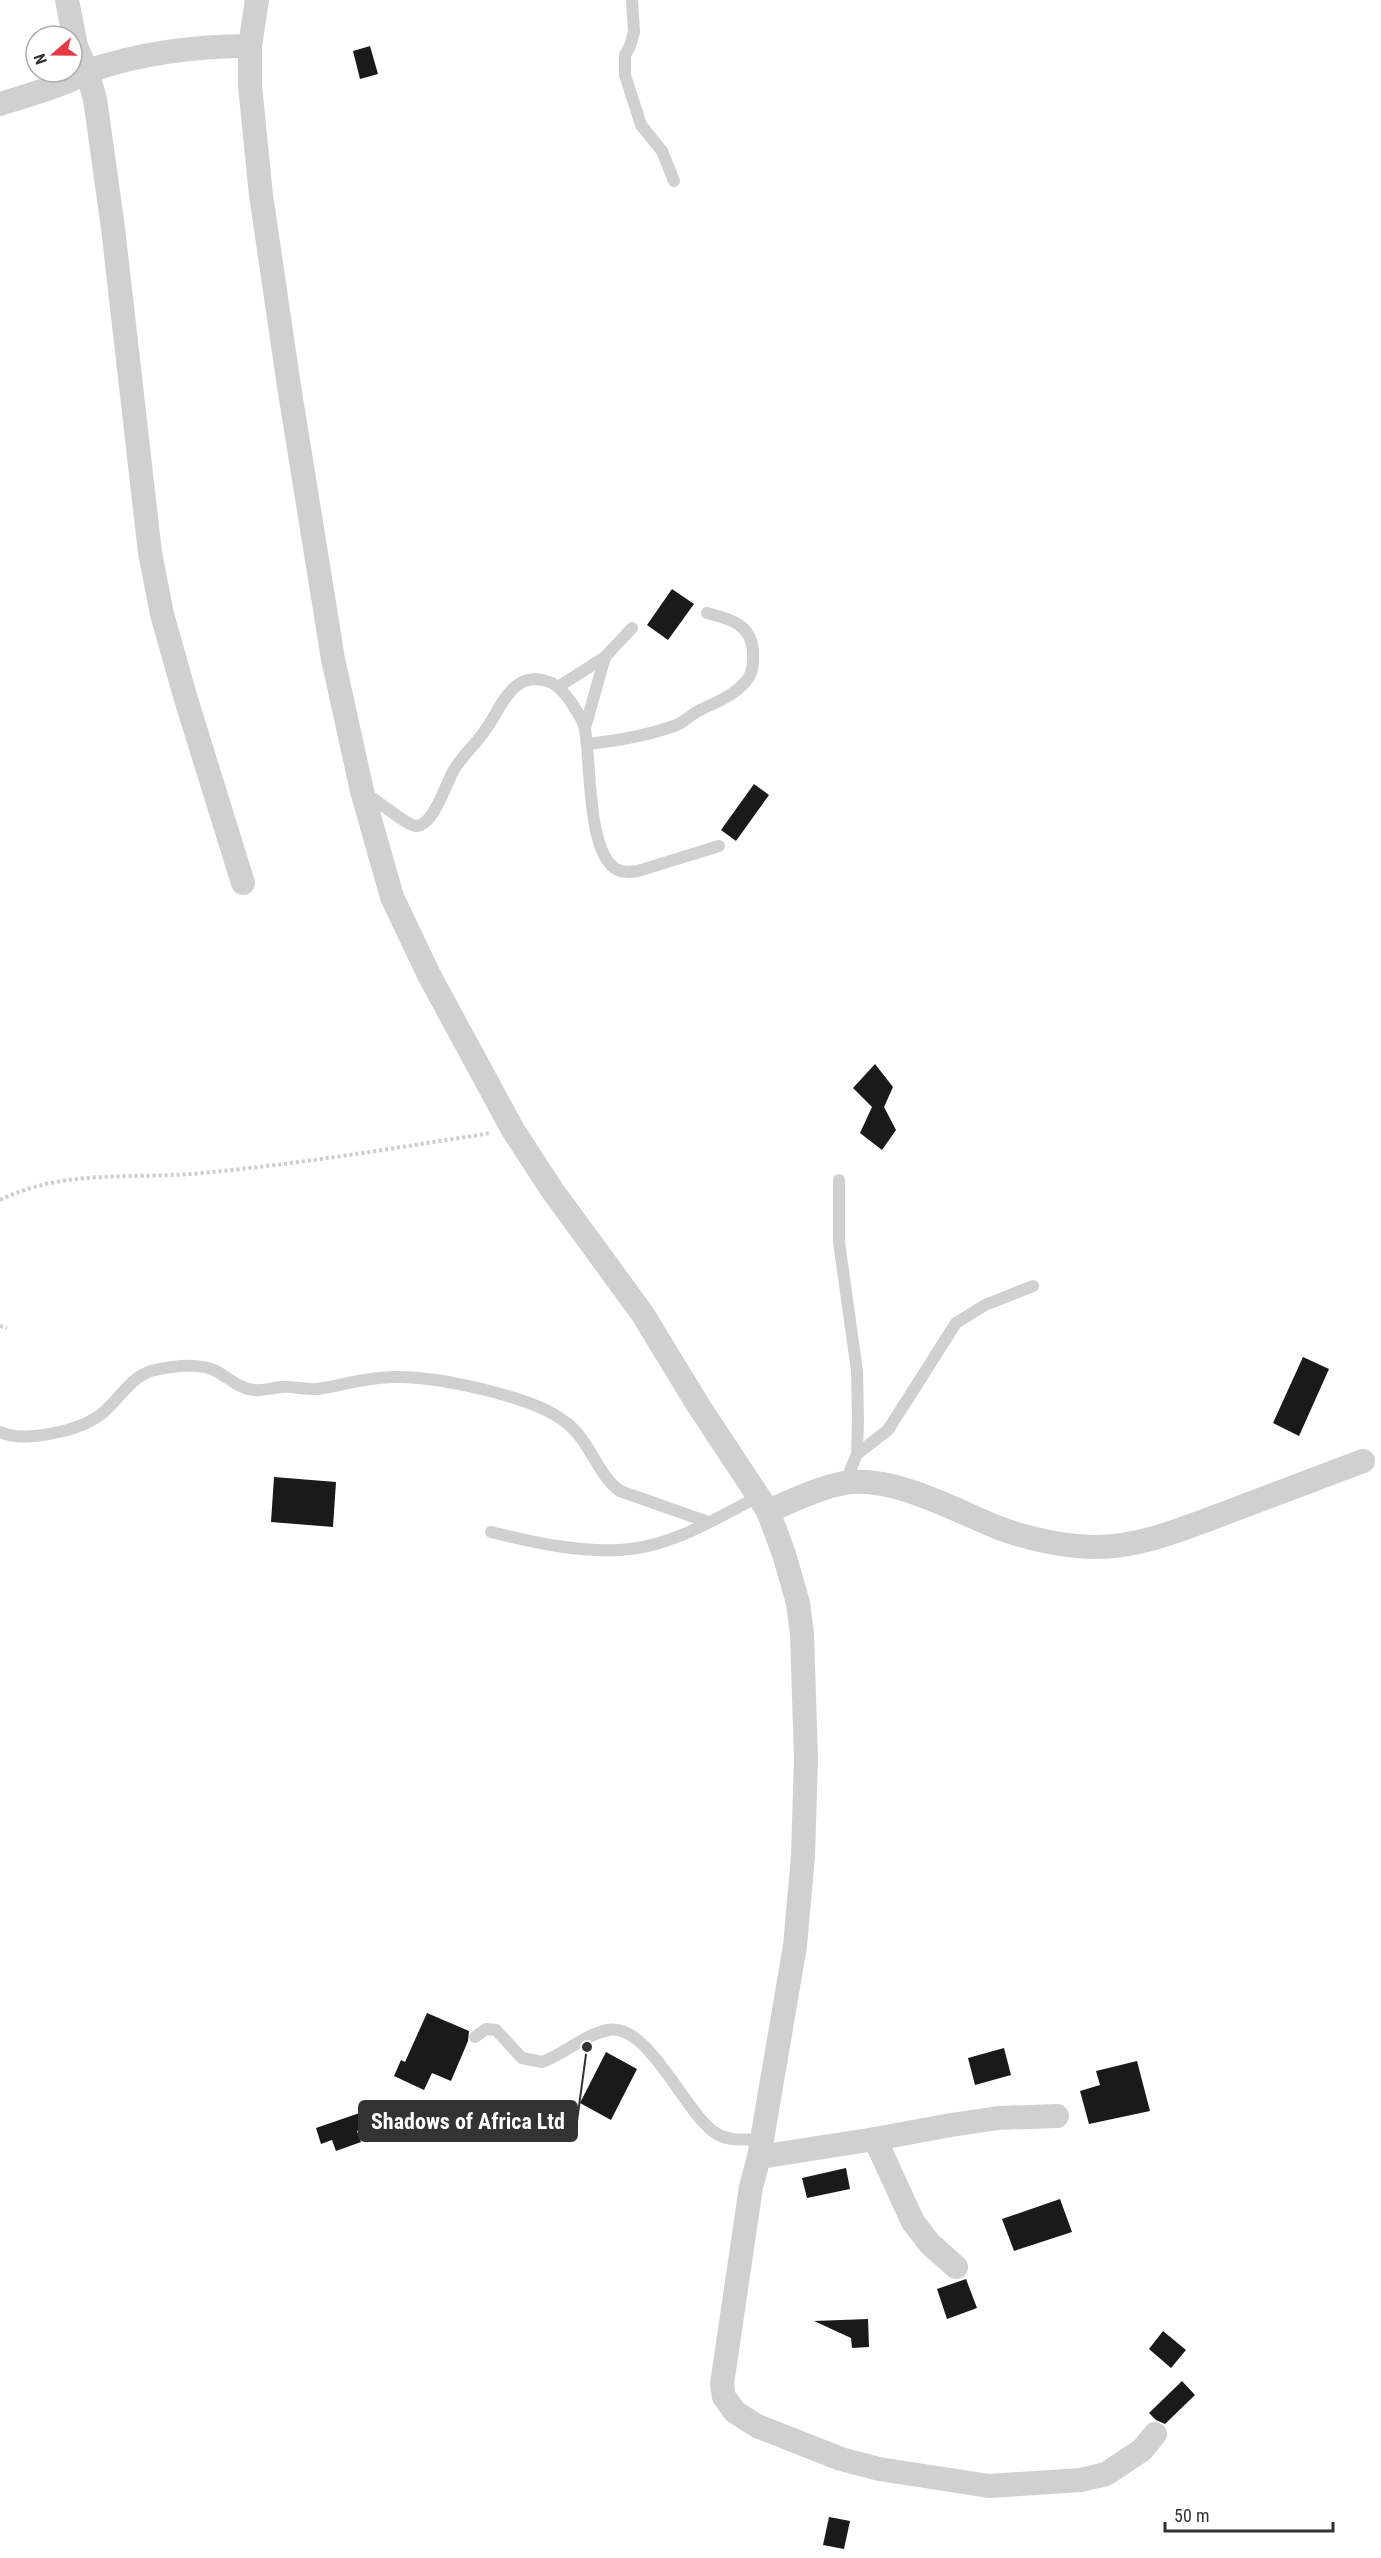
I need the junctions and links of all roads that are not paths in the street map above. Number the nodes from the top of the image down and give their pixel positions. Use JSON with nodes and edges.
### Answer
{"nodes":[{"id":1,"x":67,"y":0,"type":"edge"},
{"id":2,"x":257,"y":0,"type":"edge"},
{"id":3,"x":632,"y":0,"type":"edge"},
{"id":4,"x":250,"y":46,"type":"junction"},
{"id":5,"x":87,"y":71,"type":"junction"},
{"id":6,"x":0,"y":104,"type":"edge"},
{"id":7,"x":674,"y":181,"type":"dead end"},
{"id":8,"x":708,"y":613,"type":"dead end"},
{"id":9,"x":632,"y":628,"type":"dead end"},
{"id":10,"x":605,"y":657,"type":"junction"},
{"id":11,"x":558,"y":687,"type":"junction"},
{"id":12,"x":585,"y":728,"type":"junction"},
{"id":13,"x":587,"y":744,"type":"junction"},
{"id":14,"x":362,"y":791,"type":"junction"},
{"id":15,"x":719,"y":846,"type":"dead end"},
{"id":16,"x":243,"y":883,"type":"dead end"},
{"id":17,"x":839,"y":1180,"type":"dead end"},
{"id":18,"x":1033,"y":1286,"type":"dead end"},
{"id":19,"x":0,"y":1432,"type":"edge"},
{"id":20,"x":857,"y":1454,"type":"junction"},
{"id":21,"x":1363,"y":1461,"type":"dead end"},
{"id":22,"x":845,"y":1483,"type":"junction"},
{"id":23,"x":763,"y":1504,"type":"junction"},
{"id":24,"x":708,"y":1522,"type":"junction"},
{"id":25,"x":491,"y":1532,"type":"dead end"},
{"id":26,"x":475,"y":2037,"type":"dead end"},
{"id":27,"x":1057,"y":2116,"type":"dead end"},
{"id":28,"x":875,"y":2139,"type":"junction"},
{"id":29,"x":761,"y":2148,"type":"junction"},
{"id":30,"x":956,"y":2267,"type":"dead end"},
{"id":31,"x":1155,"y":2434,"type":"dead end"}],
"edges":[{"from":1,"to":5,"type":"street"},
{"from":2,"to":4,"type":"street"},
{"from":3,"to":7,"type":"lane"},
{"from":4,"to":5,"type":"street"},
{"from":4,"to":14,"type":"street"},
{"from":5,"to":6,"type":"street"},
{"from":5,"to":16,"type":"street"},
{"from":8,"to":13,"type":"lane"},
{"from":9,"to":10,"type":"lane"},
{"from":10,"to":11,"type":"lane"},
{"from":10,"to":12,"type":"lane"},
{"from":11,"to":12,"type":"lane"},
{"from":11,"to":14,"type":"lane"},
{"from":12,"to":13,"type":"lane"},
{"from":13,"to":15,"type":"lane"},
{"from":14,"to":23,"type":"street"},
{"from":17,"to":20,"type":"lane"},
{"from":18,"to":20,"type":"lane"},
{"from":19,"to":24,"type":"lane"},
{"from":20,"to":22,"type":"lane"},
{"from":21,"to":22,"type":"street"},
{"from":22,"to":23,"type":"street"},
{"from":23,"to":24,"type":"lane"},
{"from":23,"to":29,"type":"street"},
{"from":24,"to":25,"type":"lane"},
{"from":26,"to":29,"type":"lane"},
{"from":27,"to":28,"type":"street"},
{"from":28,"to":29,"type":"street"},
{"from":28,"to":30,"type":"street"},
{"from":29,"to":31,"type":"street"}]}
